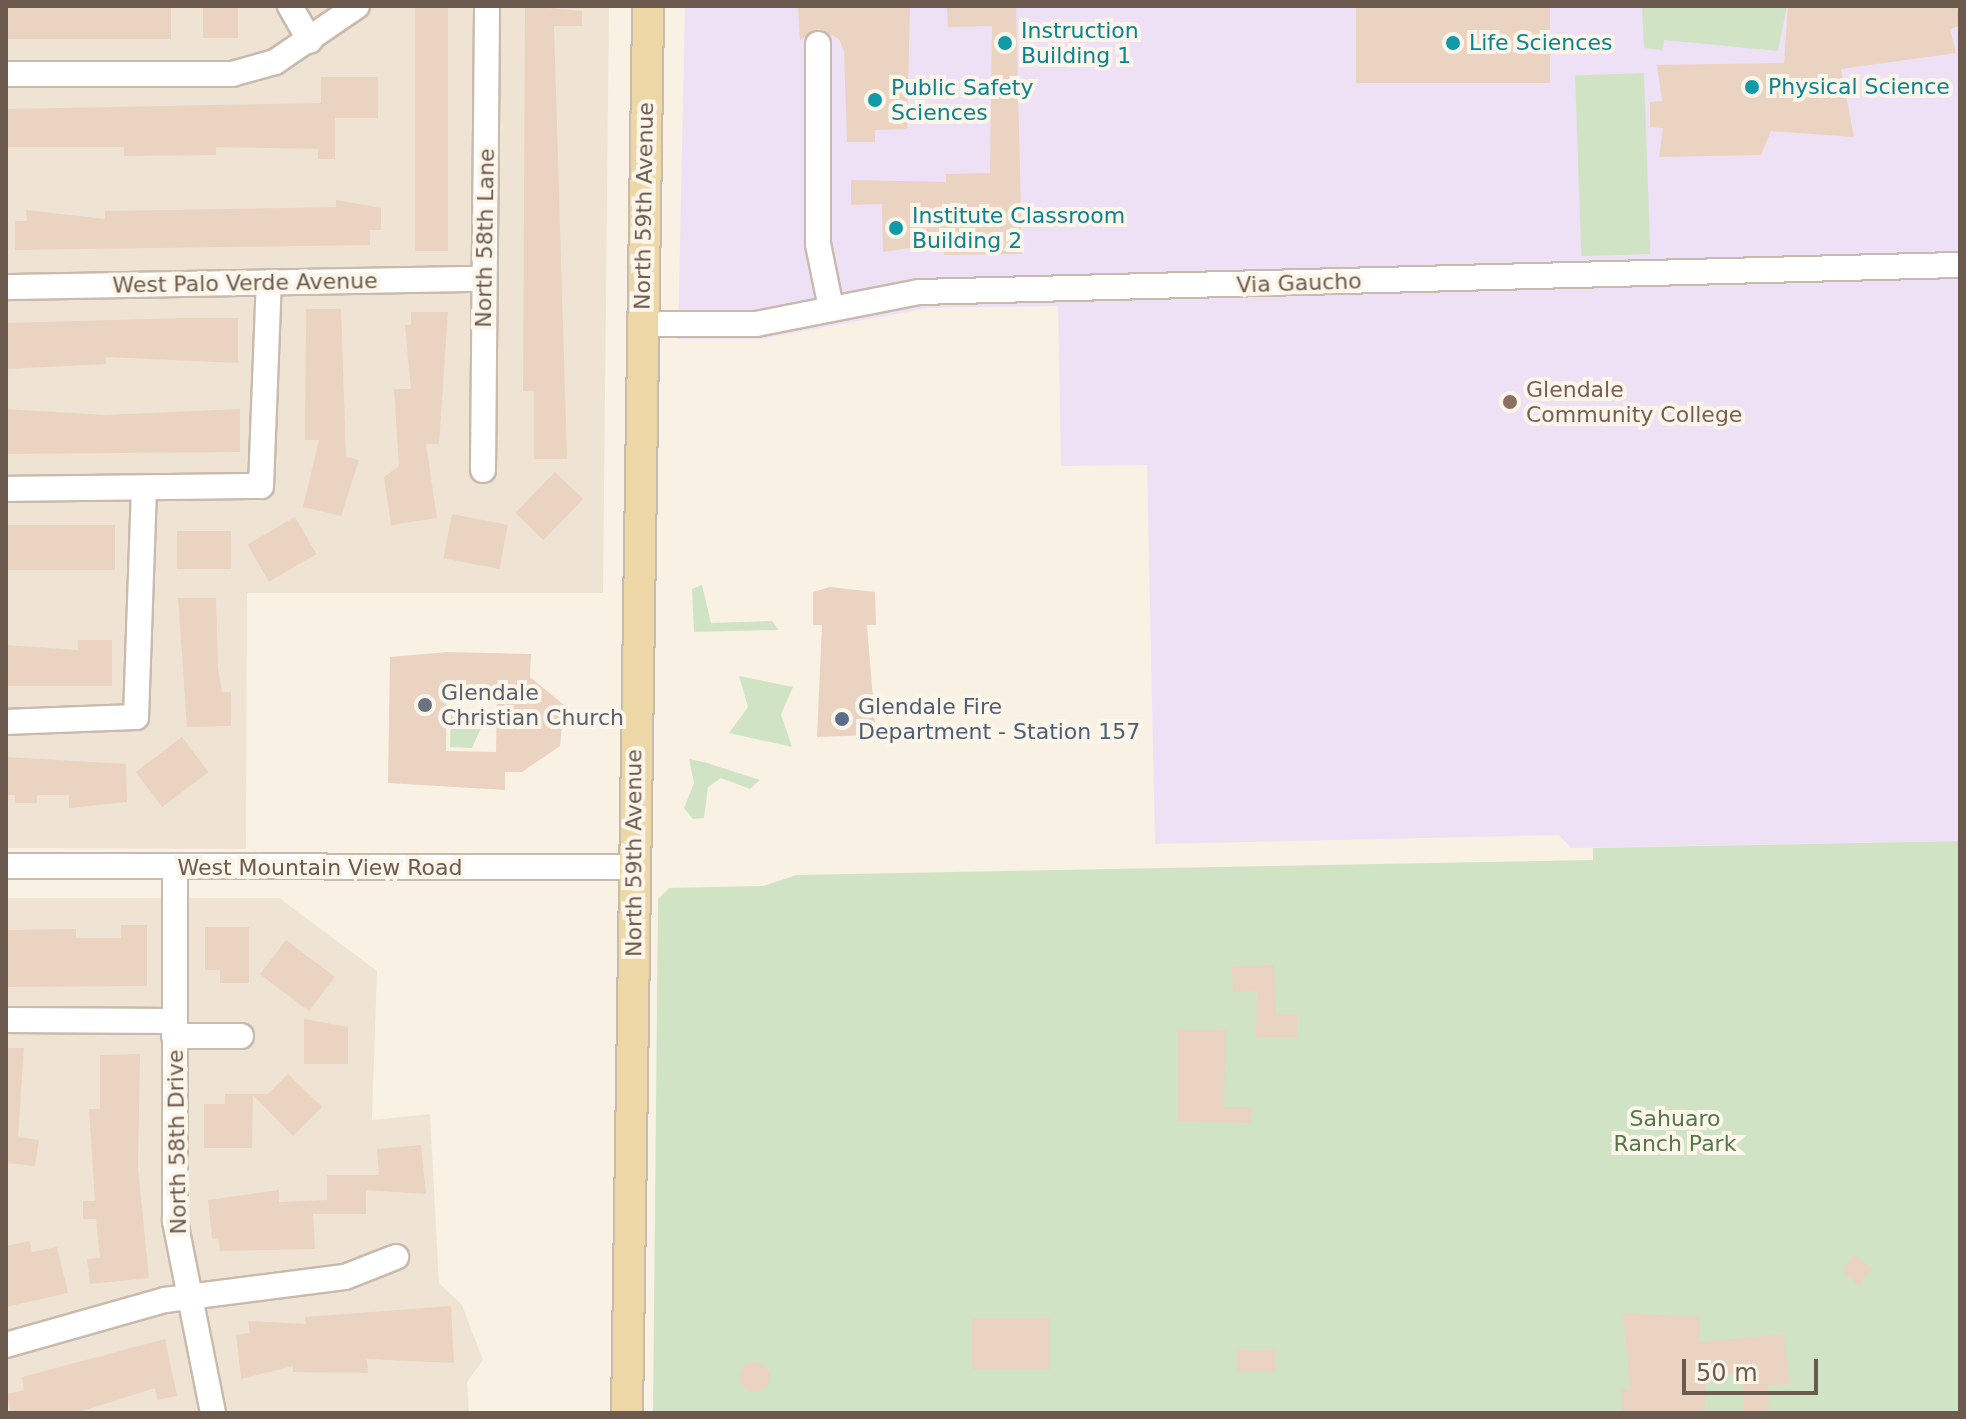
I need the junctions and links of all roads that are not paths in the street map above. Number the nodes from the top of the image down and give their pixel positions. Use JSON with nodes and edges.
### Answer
{"nodes":[{"id":1,"x":290,"y":6,"type":"edge"},
{"id":2,"x":357,"y":6,"type":"edge"},
{"id":3,"x":487,"y":6,"type":"edge"},
{"id":4,"x":648,"y":6,"type":"edge"},
{"id":5,"x":310,"y":41,"type":"junction"},
{"id":6,"x":818,"y":44,"type":"dead end"},
{"id":7,"x":6,"y":74,"type":"edge"},
{"id":8,"x":1960,"y":265,"type":"edge"},
{"id":9,"x":484,"y":279,"type":"junction"},
{"id":10,"x":269,"y":282,"type":"junction"},
{"id":11,"x":6,"y":287,"type":"edge"},
{"id":12,"x":831,"y":308,"type":"junction"},
{"id":13,"x":642,"y":324,"type":"junction"},
{"id":14,"x":483,"y":470,"type":"dead end"},
{"id":15,"x":6,"y":489,"type":"edge"},
{"id":16,"x":144,"y":490,"type":"junction"},
{"id":17,"x":6,"y":722,"type":"edge"},
{"id":18,"x":6,"y":866,"type":"edge"},
{"id":19,"x":633,"y":867,"type":"junction"},
{"id":20,"x":175,"y":868,"type":"junction"},
{"id":21,"x":6,"y":1020,"type":"edge"},
{"id":22,"x":174,"y":1029,"type":"junction"},
{"id":23,"x":241,"y":1036,"type":"dead end"},
{"id":24,"x":396,"y":1257,"type":"dead end"},
{"id":25,"x":188,"y":1296,"type":"junction"},
{"id":26,"x":6,"y":1345,"type":"edge"},
{"id":27,"x":213,"y":1413,"type":"edge"},
{"id":28,"x":627,"y":1413,"type":"edge"}],
"edges":[{"from":1,"to":5,"type":"street"},
{"from":2,"to":5,"type":"street"},
{"from":3,"to":9,"type":"street","name":"North 58th Lane"},
{"from":4,"to":13,"type":"main road","name":"North 59th Avenue"},
{"from":5,"to":7,"type":"street"},
{"from":6,"to":12,"type":"street"},
{"from":8,"to":12,"type":"street","name":"Via Gaucho"},
{"from":9,"to":10,"type":"street","name":"West Palo Verde Avenue"},
{"from":9,"to":14,"type":"street","name":"North 58th Lane"},
{"from":10,"to":11,"type":"street","name":"West Palo Verde Avenue"},
{"from":10,"to":16,"type":"street"},
{"from":12,"to":13,"type":"street","name":"Via Gaucho"},
{"from":13,"to":19,"type":"main road","name":"North 59th Avenue"},
{"from":15,"to":16,"type":"street"},
{"from":16,"to":17,"type":"street"},
{"from":18,"to":20,"type":"street","name":"West Mountain View Road"},
{"from":19,"to":20,"type":"street","name":"West Mountain View Road"},
{"from":19,"to":28,"type":"main road","name":"North 59th Avenue"},
{"from":20,"to":22,"type":"street","name":"North 58th Drive"},
{"from":21,"to":22,"type":"street"},
{"from":22,"to":23,"type":"street"},
{"from":22,"to":25,"type":"street","name":"North 58th Drive"},
{"from":24,"to":25,"type":"street"},
{"from":25,"to":26,"type":"street"},
{"from":25,"to":27,"type":"street","name":"North 58th Drive"}]}
